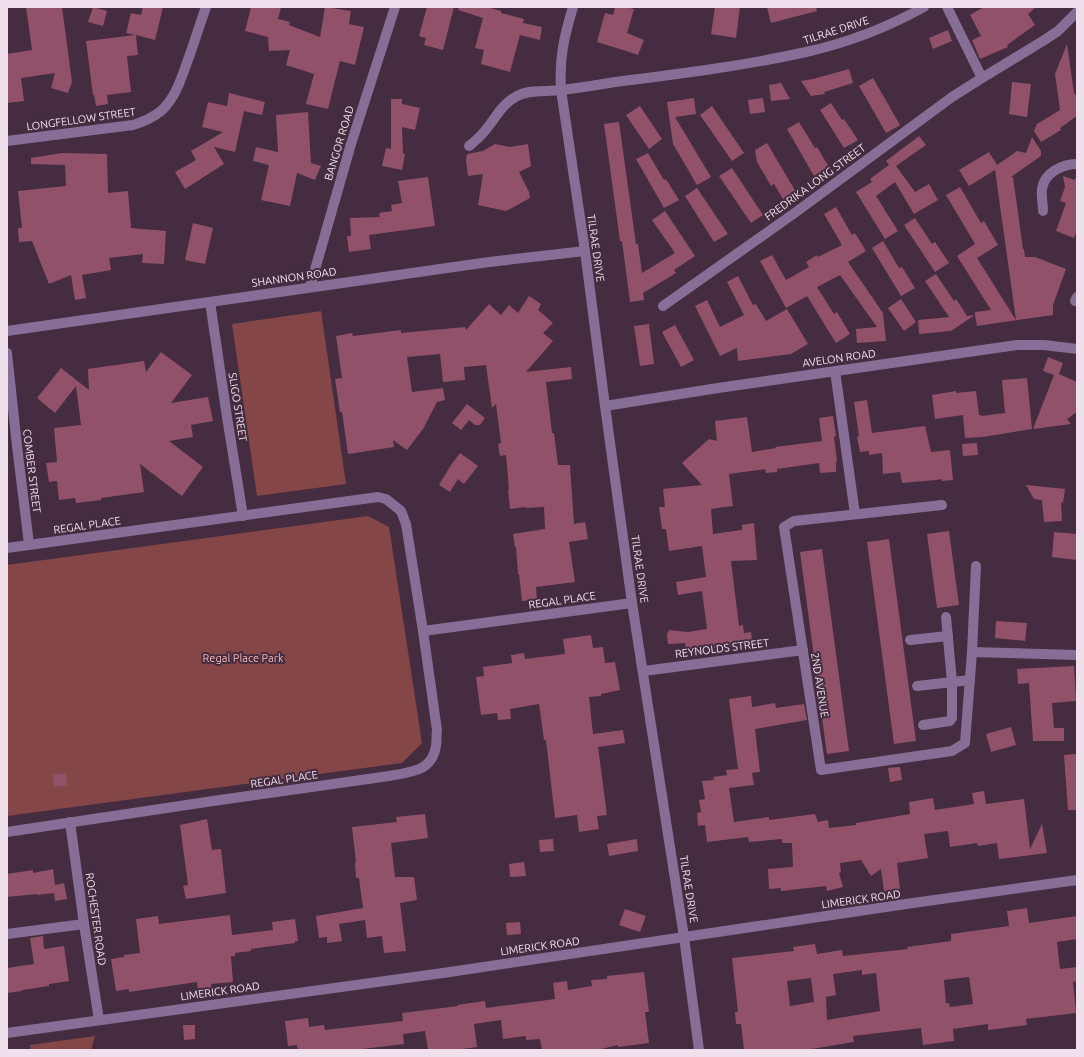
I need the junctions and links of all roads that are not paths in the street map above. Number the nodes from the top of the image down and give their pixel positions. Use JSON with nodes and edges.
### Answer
{"nodes":[{"id":1,"x":206,"y":7,"type":"edge"},
{"id":2,"x":395,"y":7,"type":"edge"},
{"id":3,"x":573,"y":7,"type":"edge"},
{"id":4,"x":924,"y":7,"type":"edge"},
{"id":5,"x":948,"y":7,"type":"edge"},
{"id":6,"x":1077,"y":12,"type":"edge"},
{"id":7,"x":982,"y":78,"type":"junction"},
{"id":8,"x":561,"y":90,"type":"junction"},
{"id":9,"x":7,"y":141,"type":"edge"},
{"id":10,"x":469,"y":146,"type":"dead end"},
{"id":11,"x":1077,"y":164,"type":"edge"},
{"id":12,"x":1043,"y":211,"type":"dead end"},
{"id":13,"x":585,"y":251,"type":"junction"},
{"id":14,"x":310,"y":287,"type":"junction"},
{"id":15,"x":210,"y":302,"type":"junction"},
{"id":16,"x":663,"y":306,"type":"dead end"},
{"id":17,"x":7,"y":331,"type":"edge"},
{"id":18,"x":1077,"y":348,"type":"edge"},
{"id":19,"x":7,"y":353,"type":"edge"},
{"id":20,"x":835,"y":371,"type":"junction"},
{"id":21,"x":605,"y":406,"type":"junction"},
{"id":22,"x":12,"y":447,"type":"edge"},
{"id":23,"x":942,"y":504,"type":"dead end"},
{"id":24,"x":855,"y":514,"type":"junction"},
{"id":25,"x":243,"y":516,"type":"junction"},
{"id":26,"x":29,"y":544,"type":"junction"},
{"id":27,"x":7,"y":548,"type":"edge"},
{"id":28,"x":976,"y":566,"type":"dead end"},
{"id":29,"x":632,"y":603,"type":"junction"},
{"id":30,"x":946,"y":617,"type":"dead end"},
{"id":31,"x":423,"y":631,"type":"junction"},
{"id":32,"x":948,"y":636,"type":"junction"},
{"id":33,"x":910,"y":640,"type":"dead end"},
{"id":34,"x":803,"y":650,"type":"junction"},
{"id":35,"x":972,"y":652,"type":"junction"},
{"id":36,"x":1077,"y":656,"type":"edge"},
{"id":37,"x":644,"y":670,"type":"junction"},
{"id":38,"x":970,"y":680,"type":"junction"},
{"id":39,"x":952,"y":682,"type":"junction"},
{"id":40,"x":917,"y":686,"type":"dead end"},
{"id":41,"x":922,"y":725,"type":"dead end"},
{"id":42,"x":70,"y":822,"type":"junction"},
{"id":43,"x":7,"y":832,"type":"edge"},
{"id":44,"x":1077,"y":880,"type":"edge"},
{"id":45,"x":84,"y":924,"type":"junction"},
{"id":46,"x":7,"y":934,"type":"edge"},
{"id":47,"x":684,"y":937,"type":"junction"},
{"id":48,"x":99,"y":1020,"type":"junction"},
{"id":49,"x":7,"y":1033,"type":"edge"},
{"id":50,"x":699,"y":1050,"type":"edge"}],
"edges":[{"from":1,"to":9,"type":"street","name":"LONGFELLOW STREET"},
{"from":2,"to":14,"type":"street","name":"BANGOR ROAD"},
{"from":3,"to":8,"type":"street","name":"TILRAE DRIVE"},
{"from":4,"to":8,"type":"street","name":"TILRAE DRIVE"},
{"from":5,"to":7,"type":"street"},
{"from":6,"to":7,"type":"street","name":"FREDRIKA LONG STREET"},
{"from":7,"to":16,"type":"street","name":"FREDRIKA LONG STREET"},
{"from":8,"to":10,"type":"street"},
{"from":8,"to":13,"type":"street","name":"TILRAE DRIVE"},
{"from":11,"to":12,"type":"street"},
{"from":13,"to":14,"type":"street","name":"SHANNON ROAD"},
{"from":13,"to":21,"type":"street","name":"TILRAE DRIVE"},
{"from":14,"to":15,"type":"street","name":"SHANNON ROAD"},
{"from":15,"to":17,"type":"street","name":"SHANNON ROAD"},
{"from":15,"to":25,"type":"street","name":"SLIGO STREET"},
{"from":18,"to":20,"type":"street","name":"AVELON ROAD"},
{"from":19,"to":22,"type":"street","name":"COMBER STREET"},
{"from":20,"to":21,"type":"street","name":"AVELON ROAD"},
{"from":20,"to":24,"type":"street"},
{"from":21,"to":29,"type":"street","name":"TILRAE DRIVE"},
{"from":22,"to":26,"type":"street","name":"COMBER STREET"},
{"from":23,"to":24,"type":"street","name":"2ND AVENUE"},
{"from":24,"to":34,"type":"street","name":"2ND AVENUE"},
{"from":25,"to":26,"type":"street","name":"REGAL PLACE"},
{"from":25,"to":31,"type":"street","name":"REGAL PLACE"},
{"from":26,"to":27,"type":"street","name":"REGAL PLACE"},
{"from":28,"to":35,"type":"street","name":"2ND AVENUE"},
{"from":29,"to":31,"type":"street","name":"REGAL PLACE"},
{"from":29,"to":37,"type":"street","name":"TILRAE DRIVE"},
{"from":30,"to":32,"type":"street"},
{"from":31,"to":42,"type":"street","name":"REGAL PLACE"},
{"from":32,"to":33,"type":"street"},
{"from":32,"to":39,"type":"street"},
{"from":34,"to":37,"type":"street","name":"REYNOLDS STREET"},
{"from":34,"to":38,"type":"street","name":"2ND AVENUE"},
{"from":35,"to":36,"type":"street"},
{"from":35,"to":38,"type":"street","name":"2ND AVENUE"},
{"from":37,"to":47,"type":"street","name":"TILRAE DRIVE"},
{"from":38,"to":39,"type":"street"},
{"from":39,"to":40,"type":"street"},
{"from":39,"to":41,"type":"street"},
{"from":42,"to":43,"type":"street","name":"REGAL PLACE"},
{"from":42,"to":45,"type":"street","name":"ROCHESTER ROAD"},
{"from":44,"to":47,"type":"street","name":"LIMERICK ROAD"},
{"from":45,"to":46,"type":"street"},
{"from":45,"to":48,"type":"street","name":"ROCHESTER ROAD"},
{"from":47,"to":48,"type":"street","name":"LIMERICK ROAD"},
{"from":47,"to":50,"type":"street","name":"TILRAE DRIVE"},
{"from":48,"to":49,"type":"street","name":"LIMERICK ROAD"}]}
